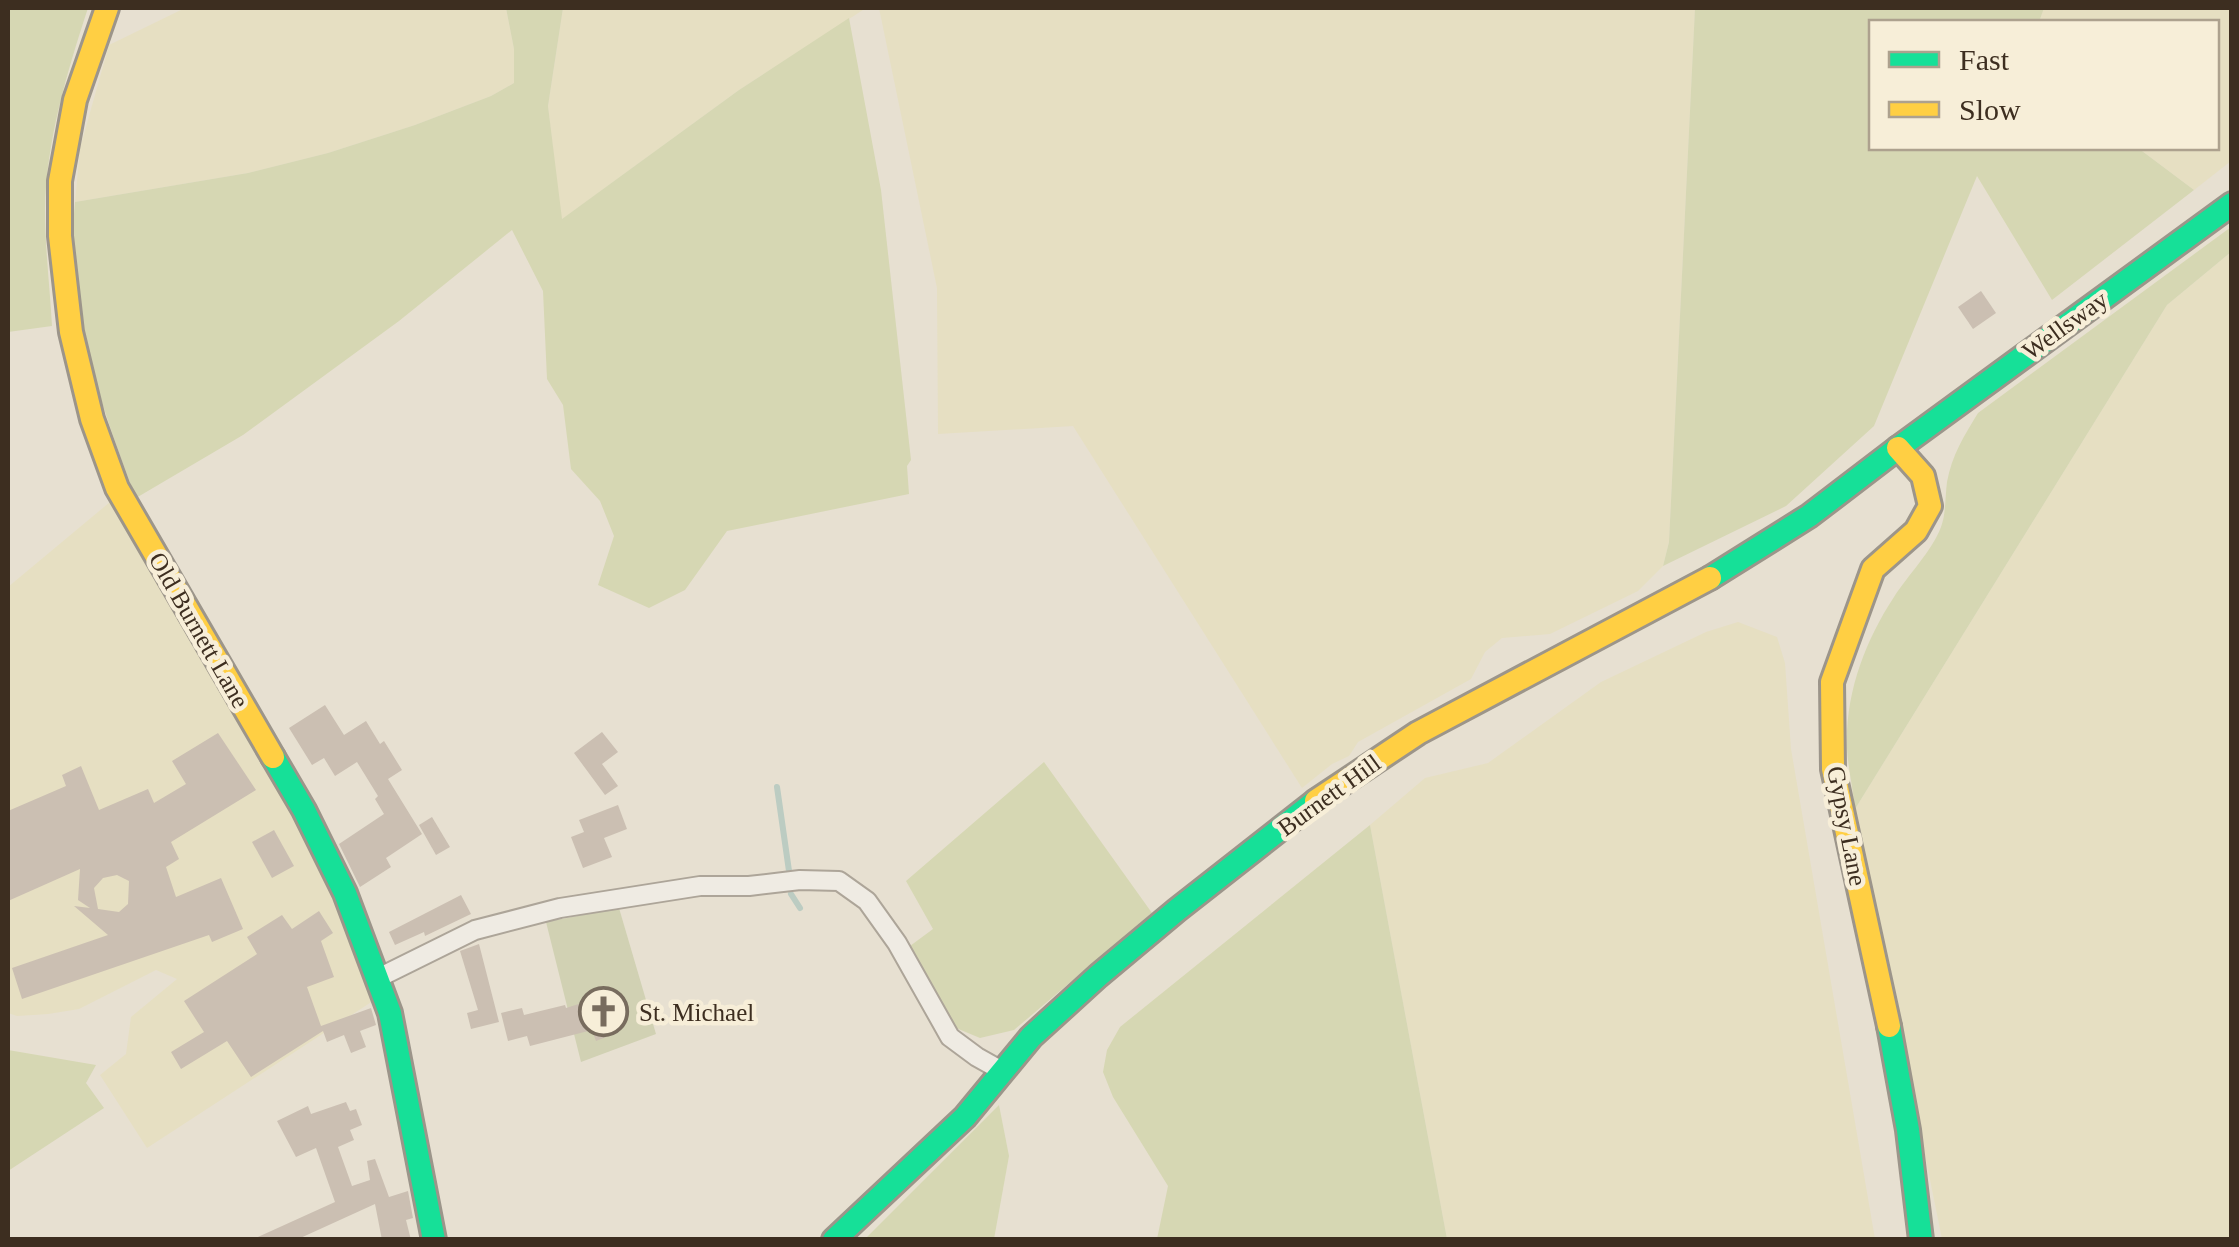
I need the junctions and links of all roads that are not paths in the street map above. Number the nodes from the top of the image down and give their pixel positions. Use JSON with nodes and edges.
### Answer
{"nodes":[{"id":1,"x":107,"y":8,"type":"edge"},
{"id":2,"x":2232,"y":204,"type":"edge"},
{"id":3,"x":1898,"y":448,"type":"junction"},
{"id":4,"x":376,"y":979,"type":"junction"},
{"id":5,"x":1002,"y":1072,"type":"junction"},
{"id":6,"x":434,"y":1240,"type":"edge"},
{"id":7,"x":834,"y":1240,"type":"edge"},
{"id":8,"x":1920,"y":1240,"type":"edge"}],
"edges":[{"from":1,"to":4,"type":"street","name":"Old Burnett Lane"},
{"from":2,"to":3,"type":"street","name":"Wellsway"},
{"from":3,"to":5,"type":"street","name":"Burnett Hill"},
{"from":3,"to":8,"type":"street","name":"Gypsy Lane"},
{"from":4,"to":5,"type":"street"},
{"from":4,"to":6,"type":"street","name":"Old Burnett Lane"},
{"from":5,"to":7,"type":"street","name":"Burnett Hill"}]}
